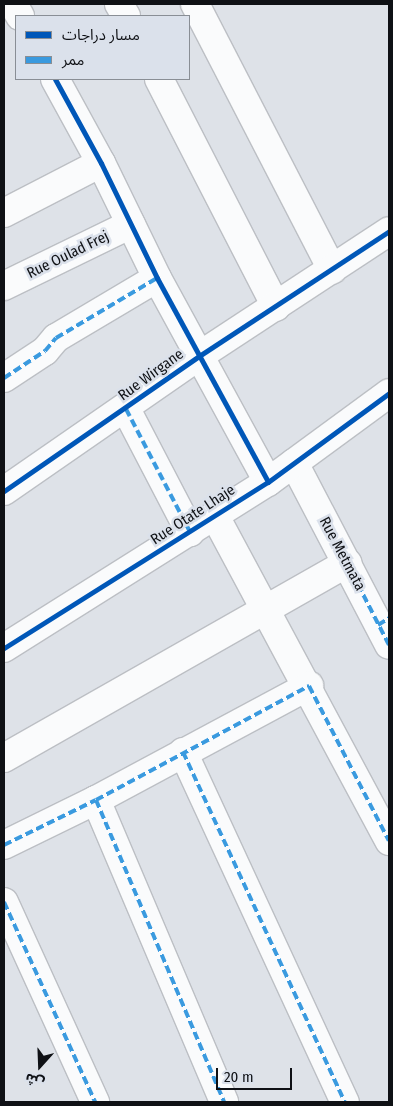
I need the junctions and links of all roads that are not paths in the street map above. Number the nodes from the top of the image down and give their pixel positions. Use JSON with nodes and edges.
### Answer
{"nodes":[{"id":1,"x":13,"y":4,"type":"edge"},
{"id":2,"x":119,"y":4,"type":"edge"},
{"id":3,"x":195,"y":4,"type":"edge"},
{"id":4,"x":19,"y":15,"type":"edge"},
{"id":5,"x":125,"y":15,"type":"edge"},
{"id":6,"x":56,"y":80,"type":"edge"},
{"id":7,"x":160,"y":80,"type":"edge"},
{"id":8,"x":102,"y":163,"type":"junction"},
{"id":9,"x":4,"y":213,"type":"edge"},
{"id":10,"x":131,"y":224,"type":"junction"},
{"id":11,"x":389,"y":231,"type":"edge"},
{"id":12,"x":332,"y":270,"type":"junction"},
{"id":13,"x":157,"y":278,"type":"junction"},
{"id":14,"x":4,"y":286,"type":"edge"},
{"id":15,"x":276,"y":308,"type":"junction"},
{"id":16,"x":199,"y":356,"type":"junction"},
{"id":17,"x":4,"y":378,"type":"edge"},
{"id":18,"x":386,"y":404,"type":"edge"},
{"id":19,"x":126,"y":409,"type":"junction"},
{"id":20,"x":294,"y":463,"type":"junction"},
{"id":21,"x":268,"y":482,"type":"junction"},
{"id":22,"x":4,"y":491,"type":"edge"},
{"id":23,"x":215,"y":516,"type":"junction"},
{"id":24,"x":190,"y":532,"type":"junction"},
{"id":25,"x":347,"y":563,"type":"junction"},
{"id":26,"x":267,"y":611,"type":"junction"},
{"id":27,"x":386,"y":629,"type":"edge"},
{"id":28,"x":4,"y":648,"type":"edge"},
{"id":29,"x":309,"y":686,"type":"junction"},
{"id":30,"x":184,"y":752,"type":"junction"},
{"id":31,"x":4,"y":758,"type":"edge"},
{"id":32,"x":96,"y":800,"type":"junction"},
{"id":33,"x":389,"y":841,"type":"edge"},
{"id":34,"x":4,"y":845,"type":"edge"},
{"id":35,"x":4,"y":902,"type":"edge"},
{"id":36,"x":96,"y":1102,"type":"edge"},
{"id":37,"x":224,"y":1102,"type":"edge"},
{"id":38,"x":345,"y":1102,"type":"edge"}],
"edges":[{"from":1,"to":4,"type":"street"},
{"from":2,"to":5,"type":"street"},
{"from":3,"to":12,"type":"street"},
{"from":6,"to":8,"type":"street"},
{"from":7,"to":15,"type":"street"},
{"from":8,"to":9,"type":"street"},
{"from":8,"to":10,"type":"street"},
{"from":10,"to":13,"type":"street"},
{"from":10,"to":14,"type":"street","name":"Rue Oulad Frej"},
{"from":11,"to":12,"type":"street","name":"Rue Wirgane"},
{"from":12,"to":15,"type":"street","name":"Rue Wirgane"},
{"from":13,"to":16,"type":"street"},
{"from":13,"to":17,"type":"street"},
{"from":15,"to":16,"type":"street","name":"Rue Wirgane"},
{"from":16,"to":19,"type":"street","name":"Rue Wirgane"},
{"from":16,"to":21,"type":"street"},
{"from":18,"to":20,"type":"street","name":"Rue Otate Lhaje"},
{"from":19,"to":22,"type":"street","name":"Rue Wirgane"},
{"from":19,"to":24,"type":"street"},
{"from":20,"to":21,"type":"street","name":"Rue Otate Lhaje"},
{"from":20,"to":25,"type":"street","name":"Rue Metmata"},
{"from":21,"to":23,"type":"street","name":"Rue Otate Lhaje"},
{"from":23,"to":24,"type":"street","name":"Rue Otate Lhaje"},
{"from":23,"to":26,"type":"street"},
{"from":24,"to":28,"type":"street","name":"Rue Otate Lhaje"},
{"from":25,"to":26,"type":"street"},
{"from":25,"to":27,"type":"street","name":"Rue Metmata"},
{"from":26,"to":29,"type":"street"},
{"from":26,"to":31,"type":"street"},
{"from":29,"to":30,"type":"street"},
{"from":29,"to":33,"type":"street"},
{"from":30,"to":32,"type":"street"},
{"from":30,"to":38,"type":"street"},
{"from":32,"to":34,"type":"street"},
{"from":32,"to":37,"type":"street"},
{"from":35,"to":36,"type":"street"}]}
